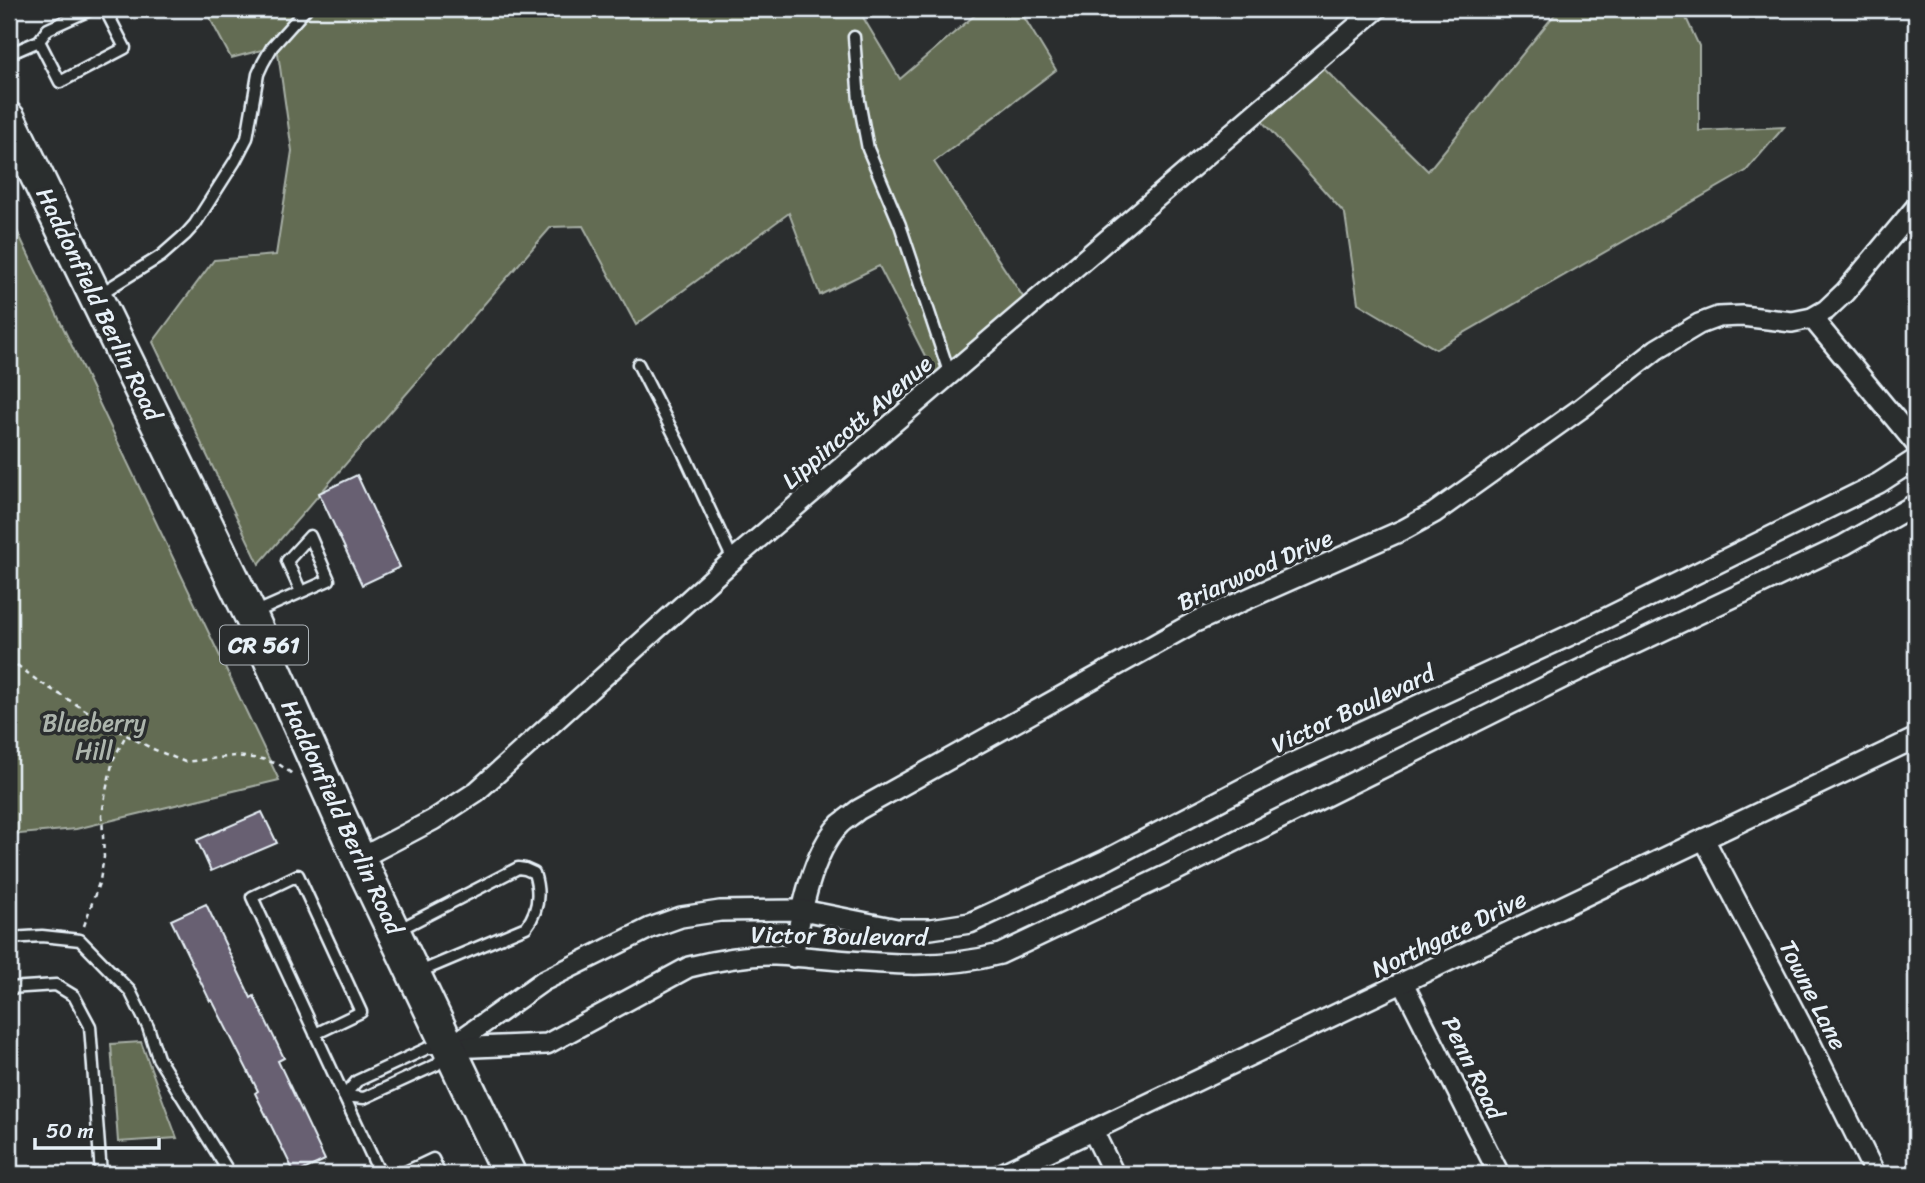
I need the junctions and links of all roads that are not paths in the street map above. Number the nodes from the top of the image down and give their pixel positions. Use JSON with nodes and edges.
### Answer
{"nodes":[{"id":1,"x":92,"y":9,"type":"edge"},
{"id":2,"x":105,"y":9,"type":"edge"},
{"id":3,"x":306,"y":9,"type":"edge"},
{"id":4,"x":1377,"y":9,"type":"edge"},
{"id":5,"x":854,"y":37,"type":"dead end"},
{"id":6,"x":39,"y":41,"type":"junction"},
{"id":7,"x":9,"y":54,"type":"edge"},
{"id":8,"x":9,"y":119,"type":"edge"},
{"id":9,"x":1916,"y":207,"type":"edge"},
{"id":10,"x":95,"y":297,"type":"junction"},
{"id":11,"x":1812,"y":318,"type":"junction"},
{"id":12,"x":638,"y":364,"type":"dead end"},
{"id":13,"x":950,"y":375,"type":"junction"},
{"id":14,"x":1916,"y":444,"type":"edge"},
{"id":15,"x":1916,"y":459,"type":"edge"},
{"id":16,"x":1916,"y":504,"type":"edge"},
{"id":17,"x":733,"y":560,"type":"junction"},
{"id":18,"x":301,"y":592,"type":"junction"},
{"id":19,"x":250,"y":614,"type":"junction"},
{"id":20,"x":1916,"y":738,"type":"edge"},
{"id":21,"x":1704,"y":839,"type":"junction"},
{"id":22,"x":359,"y":859,"type":"junction"},
{"id":23,"x":802,"y":910,"type":"junction"},
{"id":24,"x":394,"y":932,"type":"junction"},
{"id":25,"x":9,"y":938,"type":"edge"},
{"id":26,"x":793,"y":957,"type":"junction"},
{"id":27,"x":414,"y":974,"type":"junction"},
{"id":28,"x":1404,"y":983,"type":"junction"},
{"id":29,"x":9,"y":988,"type":"edge"},
{"id":30,"x":315,"y":1034,"type":"junction"},
{"id":31,"x":449,"y":1048,"type":"junction"},
{"id":32,"x":344,"y":1096,"type":"junction"},
{"id":33,"x":1093,"y":1131,"type":"junction"},
{"id":34,"x":101,"y":1174,"type":"edge"},
{"id":35,"x":230,"y":1174,"type":"edge"},
{"id":36,"x":380,"y":1174,"type":"edge"},
{"id":37,"x":401,"y":1174,"type":"edge"},
{"id":38,"x":440,"y":1174,"type":"edge"},
{"id":39,"x":509,"y":1174,"type":"edge"},
{"id":40,"x":1001,"y":1174,"type":"edge"},
{"id":41,"x":1114,"y":1174,"type":"edge"},
{"id":42,"x":1499,"y":1174,"type":"edge"},
{"id":43,"x":1875,"y":1174,"type":"edge"}],
"edges":[{"from":1,"to":6,"type":"lane"},
{"from":2,"to":6,"type":"lane"},
{"from":3,"to":10,"type":"lane"},
{"from":4,"to":13,"type":"street","name":"Lippincott Avenue"},
{"from":5,"to":13,"type":"lane"},
{"from":6,"to":7,"type":"lane"},
{"from":8,"to":10,"type":"main road","name":"Haddonfield Berlin Road","number":"CR 561"},
{"from":9,"to":11,"type":"street"},
{"from":10,"to":19,"type":"main road","name":"Haddonfield Berlin Road","number":"CR 561"},
{"from":11,"to":14,"type":"street"},
{"from":11,"to":23,"type":"street","name":"Briarwood Drive"},
{"from":12,"to":17,"type":"lane"},
{"from":13,"to":17,"type":"street","name":"Lippincott Avenue"},
{"from":15,"to":23,"type":"street","name":"Victor Boulevard"},
{"from":16,"to":26,"type":"street","name":"Victor Boulevard"},
{"from":17,"to":22,"type":"street","name":"Lippincott Avenue"},
{"from":18,"to":18,"type":"lane"},
{"from":18,"to":19,"type":"lane"},
{"from":19,"to":22,"type":"main road","name":"Haddonfield Berlin Road","number":"CR 561"},
{"from":20,"to":21,"type":"street","name":"Northgate Drive"},
{"from":21,"to":28,"type":"street","name":"Northgate Drive"},
{"from":21,"to":43,"type":"street","name":"Towne Lane"},
{"from":22,"to":24,"type":"main road","name":"Haddonfield Berlin Road","number":"CR 561"},
{"from":23,"to":26,"type":"street","name":"Briarwood Drive"},
{"from":23,"to":31,"type":"street","name":"Victor Boulevard"},
{"from":24,"to":27,"type":"main road","name":"Haddonfield Berlin Road","number":"CR 561"},
{"from":24,"to":27,"type":"lane"},
{"from":25,"to":35,"type":"lane"},
{"from":26,"to":31,"type":"street","name":"Victor Boulevard"},
{"from":27,"to":31,"type":"main road","name":"Haddonfield Berlin Road","number":"CR 561"},
{"from":28,"to":33,"type":"street","name":"Northgate Drive"},
{"from":28,"to":42,"type":"street","name":"Penn Road"},
{"from":29,"to":34,"type":"lane"},
{"from":30,"to":30,"type":"lane"},
{"from":30,"to":32,"type":"lane"},
{"from":31,"to":32,"type":"lane"},
{"from":31,"to":32,"type":"lane"},
{"from":31,"to":39,"type":"main road","name":"Haddonfield Berlin Road","number":"CR 561"},
{"from":32,"to":36,"type":"lane"},
{"from":33,"to":40,"type":"street","name":"Northgate Drive"},
{"from":33,"to":41,"type":"street"},
{"from":37,"to":38,"type":"lane"}]}
